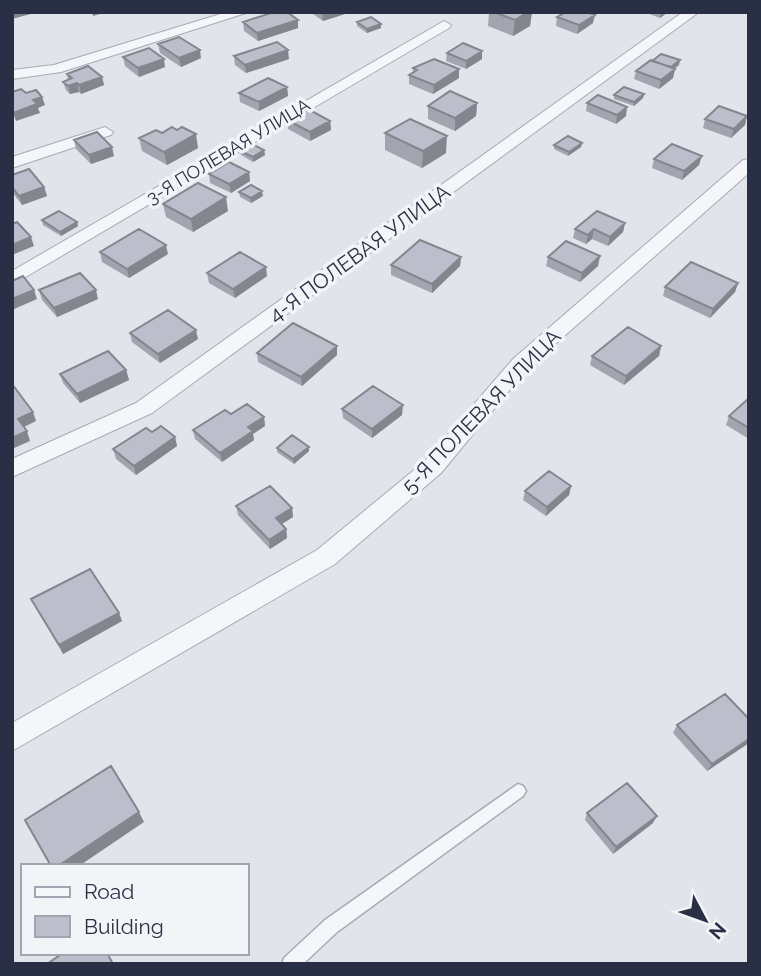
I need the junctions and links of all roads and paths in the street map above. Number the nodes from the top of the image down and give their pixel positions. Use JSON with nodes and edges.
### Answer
{"nodes":[{"id":1,"x":242,"y":12,"type":"edge"},
{"id":2,"x":692,"y":12,"type":"edge"},
{"id":3,"x":444,"y":24,"type":"dead end"},
{"id":4,"x":12,"y":75,"type":"edge"},
{"id":5,"x":105,"y":132,"type":"dead end"},
{"id":6,"x":12,"y":163,"type":"edge"},
{"id":7,"x":749,"y":164,"type":"edge"},
{"id":8,"x":12,"y":279,"type":"edge"},
{"id":9,"x":12,"y":469,"type":"edge"},
{"id":10,"x":12,"y":738,"type":"edge"},
{"id":11,"x":518,"y":791,"type":"dead end"},
{"id":12,"x":290,"y":964,"type":"edge"}],
"edges":[{"from":1,"to":4,"type":"street"},
{"from":2,"to":9,"type":"street","name":"4-Я ПОЛЕВАЯ УЛИЦА"},
{"from":3,"to":8,"type":"street","name":"3-Я ПОЛЕВАЯ УЛИЦА"},
{"from":5,"to":6,"type":"street"},
{"from":7,"to":10,"type":"street","name":"5-Я ПОЛЕВАЯ УЛИЦА"},
{"from":11,"to":12,"type":"lane"}]}
